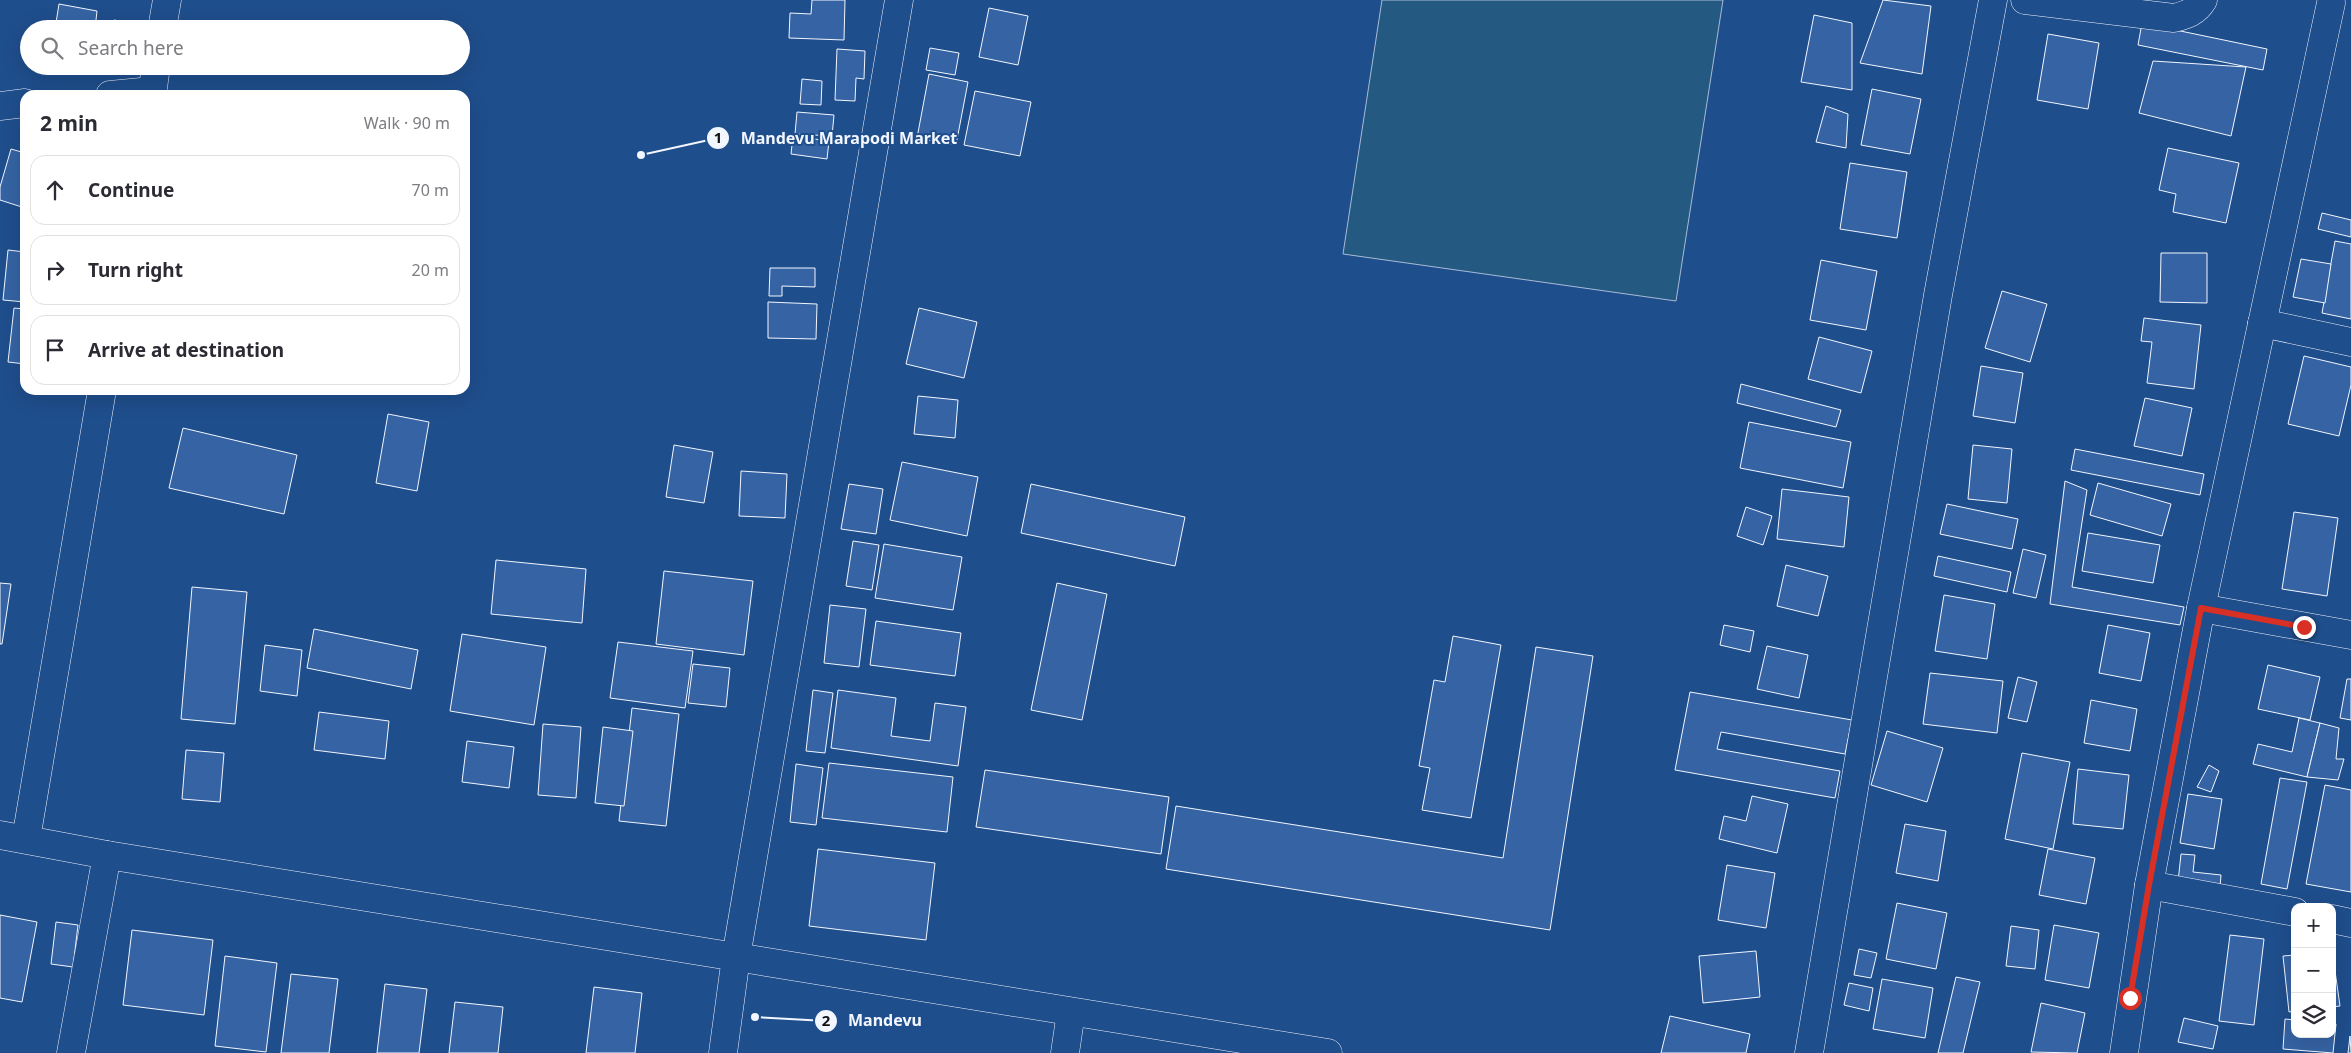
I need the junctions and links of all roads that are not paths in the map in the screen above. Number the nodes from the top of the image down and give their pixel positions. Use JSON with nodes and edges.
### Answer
{"nodes":[{"id":1,"x":167,"y":0,"type":"edge"},
{"id":2,"x":899,"y":0,"type":"edge"},
{"id":3,"x":1993,"y":0,"type":"edge"},
{"id":4,"x":2025,"y":0,"type":"edge"},
{"id":5,"x":2203,"y":0,"type":"edge"},
{"id":6,"x":2332,"y":3,"type":"edge"},
{"id":7,"x":164,"y":20,"type":"edge"},
{"id":8,"x":153,"y":84,"type":"edge"},
{"id":9,"x":130,"y":90,"type":"edge"},
{"id":10,"x":20,"y":104,"type":"edge"},
{"id":11,"x":0,"y":106,"type":"edge"},
{"id":12,"x":2262,"y":324,"type":"junction"},
{"id":13,"x":2351,"y":342,"type":"edge"},
{"id":14,"x":101,"y":395,"type":"edge"},
{"id":15,"x":2201,"y":608,"type":"junction"},
{"id":16,"x":2351,"y":635,"type":"edge"},
{"id":17,"x":13,"y":837,"type":"edge"},
{"id":18,"x":107,"y":855,"type":"junction"},
{"id":19,"x":2149,"y":885,"type":"junction"},
{"id":20,"x":2291,"y":911,"type":"edge"},
{"id":21,"x":2336,"y":920,"type":"edge"},
{"id":22,"x":2351,"y":923,"type":"edge"},
{"id":23,"x":736,"y":957,"type":"junction"},
{"id":24,"x":1071,"y":1012,"type":"junction"},
{"id":25,"x":71,"y":1053,"type":"edge"},
{"id":26,"x":723,"y":1053,"type":"edge"},
{"id":27,"x":1065,"y":1053,"type":"edge"},
{"id":28,"x":1328,"y":1053,"type":"edge"},
{"id":29,"x":1809,"y":1053,"type":"edge"},
{"id":30,"x":2124,"y":1053,"type":"edge"}],
"edges":[{"from":1,"to":7,"type":"street"},
{"from":2,"to":23,"type":"street"},
{"from":3,"to":29,"type":"street"},
{"from":4,"to":5,"type":"street"},
{"from":6,"to":12,"type":"street"},
{"from":8,"to":9,"type":"street"},
{"from":10,"to":11,"type":"street"},
{"from":12,"to":13,"type":"street"},
{"from":12,"to":15,"type":"street"},
{"from":14,"to":17,"type":"street"},
{"from":15,"to":16,"type":"street"},
{"from":15,"to":19,"type":"street"},
{"from":17,"to":18,"type":"street"},
{"from":18,"to":23,"type":"street"},
{"from":18,"to":25,"type":"street"},
{"from":19,"to":20,"type":"street"},
{"from":19,"to":30,"type":"street"},
{"from":21,"to":22,"type":"street"},
{"from":23,"to":24,"type":"street"},
{"from":23,"to":26,"type":"street"},
{"from":24,"to":27,"type":"street"},
{"from":24,"to":28,"type":"street"}]}
